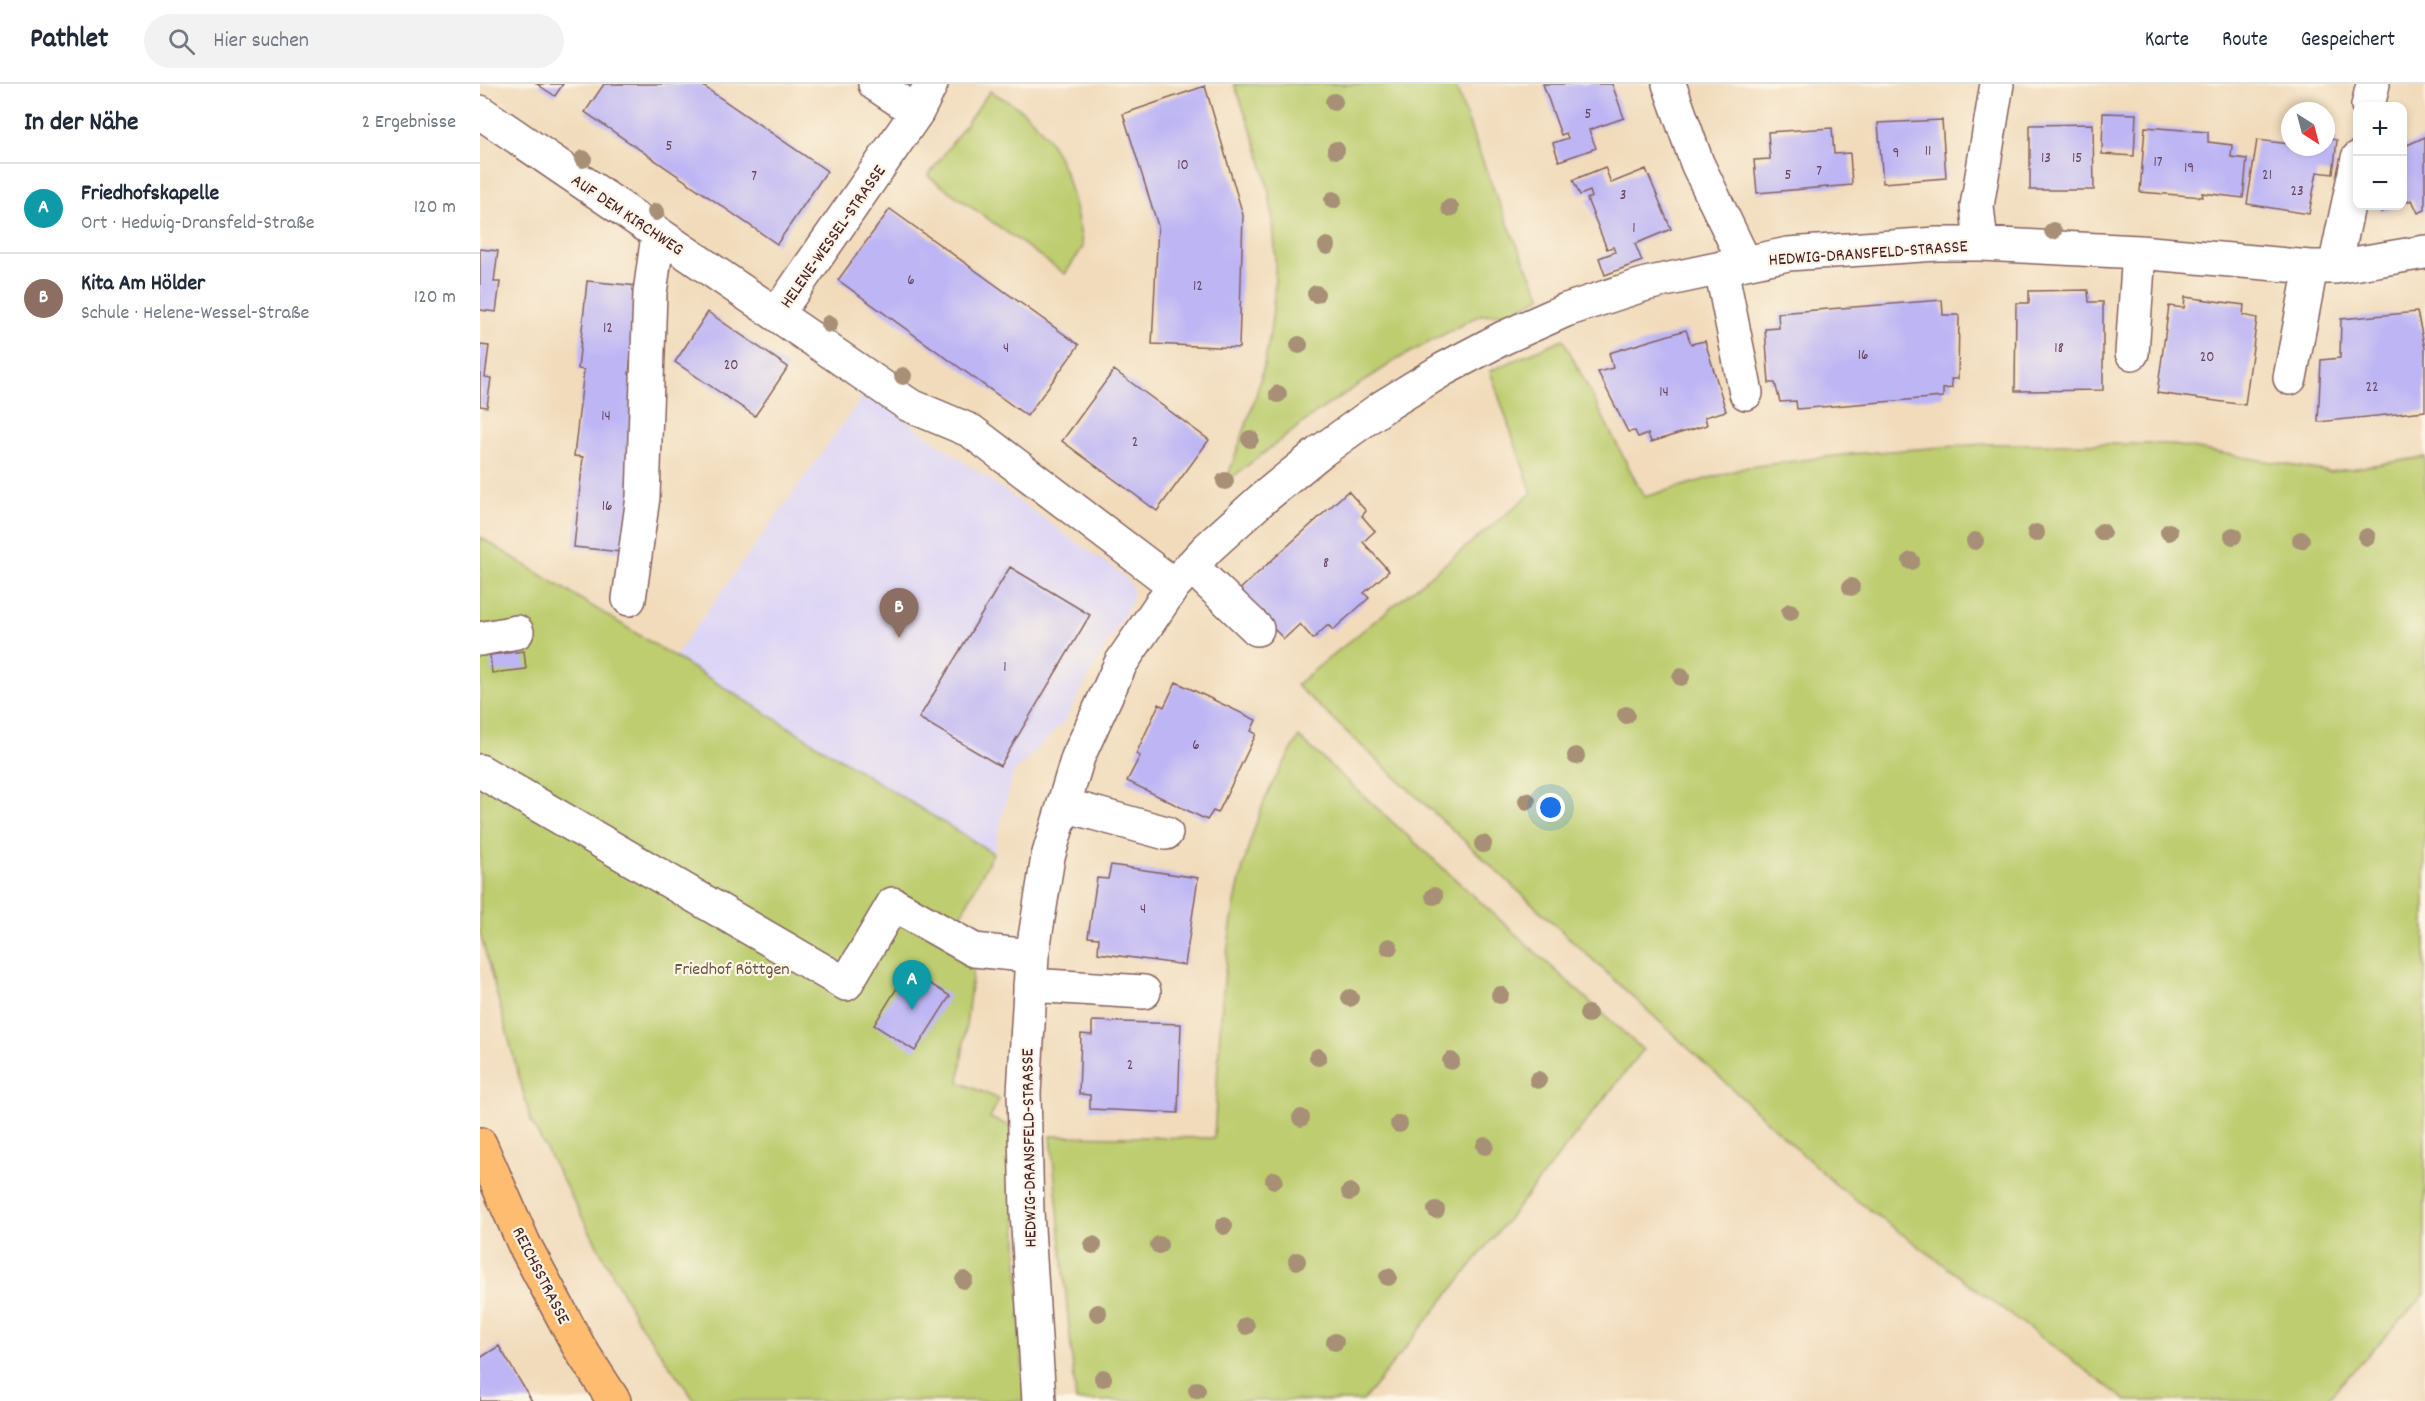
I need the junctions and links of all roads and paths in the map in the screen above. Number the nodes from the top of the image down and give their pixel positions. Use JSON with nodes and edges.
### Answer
{"nodes":[{"id":1,"x":875,"y":84,"type":"edge"},
{"id":2,"x":1669,"y":84,"type":"edge"},
{"id":3,"x":1997,"y":84,"type":"edge"},
{"id":4,"x":2373,"y":84,"type":"edge"},
{"id":5,"x":924,"y":98,"type":"edge"},
{"id":6,"x":2369,"y":102,"type":"edge"},
{"id":7,"x":480,"y":112,"type":"edge"},
{"id":8,"x":2353,"y":174,"type":"edge"},
{"id":9,"x":658,"y":235,"type":"junction"},
{"id":10,"x":1981,"y":244,"type":"junction"},
{"id":11,"x":2139,"y":252,"type":"junction"},
{"id":12,"x":2425,"y":252,"type":"edge"},
{"id":13,"x":1733,"y":265,"type":"junction"},
{"id":14,"x":2323,"y":267,"type":"junction"},
{"id":15,"x":777,"y":314,"type":"junction"},
{"id":16,"x":2132,"y":353,"type":"dead end"},
{"id":17,"x":2290,"y":378,"type":"dead end"},
{"id":18,"x":1746,"y":393,"type":"dead end"},
{"id":19,"x":1182,"y":576,"type":"junction"},
{"id":20,"x":629,"y":599,"type":"dead end"},
{"id":21,"x":1257,"y":629,"type":"dead end"},
{"id":22,"x":517,"y":632,"type":"dead end"},
{"id":23,"x":480,"y":639,"type":"edge"},
{"id":24,"x":480,"y":771,"type":"edge"},
{"id":25,"x":1064,"y":805,"type":"junction"},
{"id":26,"x":1166,"y":832,"type":"dead end"},
{"id":27,"x":1031,"y":970,"type":"junction"},
{"id":28,"x":1144,"y":992,"type":"dead end"},
{"id":29,"x":480,"y":1144,"type":"edge"},
{"id":30,"x":614,"y":1401,"type":"edge"},
{"id":31,"x":1039,"y":1401,"type":"edge"}],
"edges":[{"from":1,"to":5,"type":"street"},
{"from":2,"to":13,"type":"street"},
{"from":3,"to":10,"type":"street"},
{"from":4,"to":6,"type":"street"},
{"from":5,"to":15,"type":"street","name":"HELENE-WESSEL-STRASSE"},
{"from":7,"to":9,"type":"street","name":"AUF DEM KIRCHWEG"},
{"from":8,"to":14,"type":"street"},
{"from":9,"to":15,"type":"street","name":"AUF DEM KIRCHWEG"},
{"from":9,"to":20,"type":"street"},
{"from":10,"to":11,"type":"street","name":"HEDWIG-DRANSFELD-STRASSE"},
{"from":10,"to":13,"type":"street","name":"HEDWIG-DRANSFELD-STRASSE"},
{"from":11,"to":14,"type":"street","name":"HEDWIG-DRANSFELD-STRASSE"},
{"from":11,"to":16,"type":"street"},
{"from":12,"to":14,"type":"street","name":"HEDWIG-DRANSFELD-STRASSE"},
{"from":13,"to":18,"type":"street"},
{"from":13,"to":19,"type":"street","name":"HEDWIG-DRANSFELD-STRASSE"},
{"from":14,"to":17,"type":"street"},
{"from":15,"to":19,"type":"street","name":"HELENE-WESSEL-STRASSE"},
{"from":19,"to":21,"type":"street","name":"HELENE-WESSEL-STRASSE"},
{"from":19,"to":25,"type":"street","name":"HEDWIG-DRANSFELD-STRASSE"},
{"from":22,"to":23,"type":"street"},
{"from":24,"to":27,"type":"street"},
{"from":25,"to":26,"type":"street"},
{"from":25,"to":27,"type":"street","name":"HEDWIG-DRANSFELD-STRASSE"},
{"from":27,"to":28,"type":"street"},
{"from":27,"to":31,"type":"street","name":"HEDWIG-DRANSFELD-STRASSE"},
{"from":29,"to":30,"type":"main road","name":"REICHSSTRASSE"}]}
